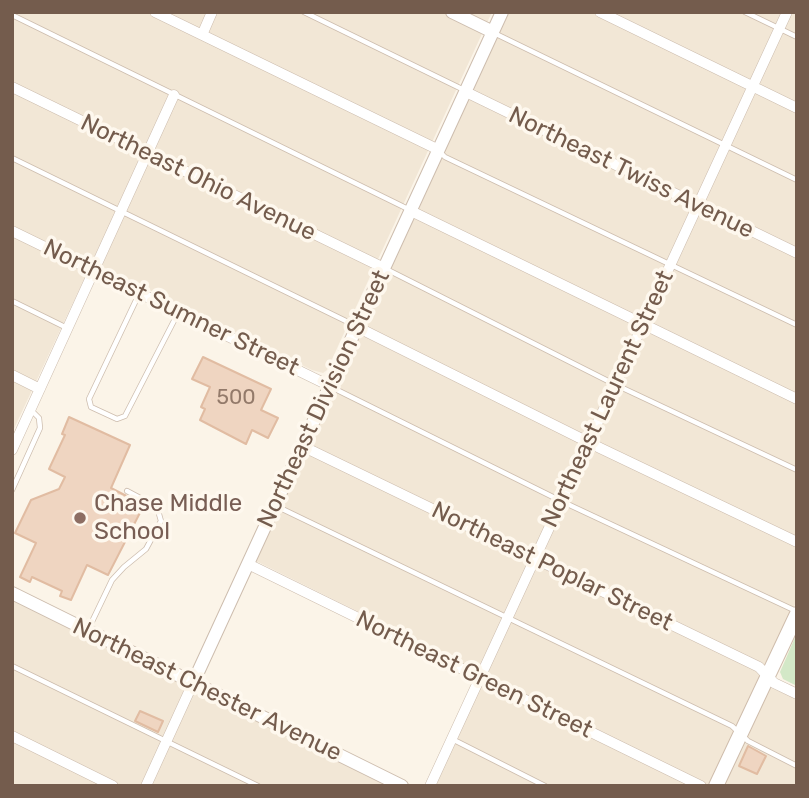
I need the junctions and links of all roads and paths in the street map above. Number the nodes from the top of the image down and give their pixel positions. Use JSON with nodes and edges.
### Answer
{"nodes":[{"id":1,"x":155,"y":12,"type":"edge"},
{"id":2,"x":212,"y":12,"type":"edge"},
{"id":3,"x":304,"y":12,"type":"edge"},
{"id":4,"x":452,"y":12,"type":"edge"},
{"id":5,"x":502,"y":12,"type":"edge"},
{"id":6,"x":600,"y":12,"type":"edge"},
{"id":7,"x":745,"y":12,"type":"edge"},
{"id":8,"x":787,"y":12,"type":"edge"},
{"id":9,"x":12,"y":15,"type":"edge"},
{"id":10,"x":779,"y":29,"type":"junction"},
{"id":11,"x":493,"y":32,"type":"junction"},
{"id":12,"x":201,"y":35,"type":"junction"},
{"id":13,"x":797,"y":37,"type":"edge"},
{"id":14,"x":12,"y":87,"type":"edge"},
{"id":15,"x":752,"y":87,"type":"junction"},
{"id":16,"x":466,"y":92,"type":"junction"},
{"id":17,"x":174,"y":95,"type":"junction"},
{"id":18,"x":797,"y":108,"type":"edge"},
{"id":19,"x":725,"y":146,"type":"junction"},
{"id":20,"x":439,"y":150,"type":"junction"},
{"id":21,"x":147,"y":154,"type":"junction"},
{"id":22,"x":12,"y":158,"type":"edge"},
{"id":23,"x":797,"y":180,"type":"edge"},
{"id":24,"x":697,"y":206,"type":"junction"},
{"id":25,"x":411,"y":211,"type":"junction"},
{"id":26,"x":121,"y":212,"type":"junction"},
{"id":27,"x":12,"y":231,"type":"edge"},
{"id":28,"x":797,"y":253,"type":"edge"},
{"id":29,"x":669,"y":265,"type":"junction"},
{"id":30,"x":384,"y":268,"type":"junction"},
{"id":31,"x":94,"y":272,"type":"junction"},
{"id":32,"x":137,"y":298,"type":"junction"},
{"id":33,"x":12,"y":301,"type":"edge"},
{"id":34,"x":178,"y":313,"type":"junction"},
{"id":35,"x":642,"y":325,"type":"junction"},
{"id":36,"x":797,"y":325,"type":"edge"},
{"id":37,"x":357,"y":327,"type":"junction"},
{"id":38,"x":68,"y":328,"type":"junction"},
{"id":39,"x":12,"y":375,"type":"edge"},
{"id":40,"x":614,"y":384,"type":"junction"},
{"id":41,"x":330,"y":386,"type":"junction"},
{"id":42,"x":40,"y":389,"type":"junction"},
{"id":43,"x":797,"y":399,"type":"edge"},
{"id":44,"x":30,"y":410,"type":"junction"},
{"id":45,"x":588,"y":442,"type":"junction"},
{"id":46,"x":302,"y":446,"type":"junction"},
{"id":47,"x":13,"y":447,"type":"edge"},
{"id":48,"x":797,"y":470,"type":"edge"},
{"id":49,"x":12,"y":490,"type":"edge"},
{"id":50,"x":127,"y":491,"type":"dead end"},
{"id":51,"x":561,"y":501,"type":"junction"},
{"id":52,"x":275,"y":505,"type":"junction"},
{"id":53,"x":797,"y":542,"type":"edge"},
{"id":54,"x":534,"y":559,"type":"junction"},
{"id":55,"x":248,"y":564,"type":"junction"},
{"id":56,"x":12,"y":593,"type":"edge"},
{"id":57,"x":797,"y":613,"type":"edge"},
{"id":58,"x":506,"y":618,"type":"junction"},
{"id":59,"x":88,"y":631,"type":"junction"},
{"id":60,"x":12,"y":666,"type":"edge"},
{"id":61,"x":767,"y":675,"type":"junction"},
{"id":62,"x":479,"y":677,"type":"junction"},
{"id":63,"x":194,"y":683,"type":"junction"},
{"id":64,"x":797,"y":694,"type":"edge"},
{"id":65,"x":740,"y":733,"type":"junction"},
{"id":66,"x":12,"y":736,"type":"edge"},
{"id":67,"x":451,"y":739,"type":"junction"},
{"id":68,"x":167,"y":741,"type":"junction"},
{"id":69,"x":797,"y":766,"type":"edge"},
{"id":70,"x":113,"y":786,"type":"edge"},
{"id":71,"x":146,"y":786,"type":"edge"},
{"id":72,"x":258,"y":786,"type":"edge"},
{"id":73,"x":402,"y":786,"type":"edge"},
{"id":74,"x":430,"y":786,"type":"edge"},
{"id":75,"x":545,"y":786,"type":"edge"},
{"id":76,"x":701,"y":786,"type":"edge"},
{"id":77,"x":716,"y":786,"type":"edge"}],
"edges":[{"from":1,"to":12,"type":"street"},
{"from":2,"to":12,"type":"street"},
{"from":3,"to":16,"type":"lane"},
{"from":4,"to":11,"type":"street"},
{"from":5,"to":11,"type":"street","name":"Northeast Division Street"},
{"from":6,"to":15,"type":"street"},
{"from":7,"to":10,"type":"lane"},
{"from":8,"to":10,"type":"street","name":"Northeast Laurent Street"},
{"from":9,"to":17,"type":"lane"},
{"from":10,"to":13,"type":"lane"},
{"from":10,"to":15,"type":"street","name":"Northeast Laurent Street"},
{"from":11,"to":16,"type":"street","name":"Northeast Division Street"},
{"from":11,"to":19,"type":"lane"},
{"from":12,"to":20,"type":"street"},
{"from":14,"to":21,"type":"street","name":"Northeast Ohio Avenue"},
{"from":15,"to":18,"type":"street"},
{"from":15,"to":19,"type":"street","name":"Northeast Laurent Street"},
{"from":16,"to":20,"type":"street","name":"Northeast Division Street"},
{"from":16,"to":24,"type":"street","name":"Northeast Twiss Avenue"},
{"from":17,"to":21,"type":"street"},
{"from":17,"to":25,"type":"lane"},
{"from":19,"to":23,"type":"lane"},
{"from":19,"to":24,"type":"street","name":"Northeast Laurent Street"},
{"from":20,"to":25,"type":"street","name":"Northeast Division Street"},
{"from":20,"to":29,"type":"lane"},
{"from":21,"to":26,"type":"street"},
{"from":21,"to":30,"type":"street","name":"Northeast Ohio Avenue"},
{"from":22,"to":26,"type":"lane"},
{"from":24,"to":28,"type":"street","name":"Northeast Twiss Avenue"},
{"from":24,"to":29,"type":"street","name":"Northeast Laurent Street"},
{"from":25,"to":30,"type":"street","name":"Northeast Division Street"},
{"from":25,"to":35,"type":"street"},
{"from":26,"to":31,"type":"street"},
{"from":26,"to":37,"type":"lane"},
{"from":27,"to":31,"type":"street","name":"Northeast Sumner Street"},
{"from":29,"to":35,"type":"street","name":"Northeast Laurent Street"},
{"from":29,"to":36,"type":"lane"},
{"from":30,"to":37,"type":"street","name":"Northeast Division Street"},
{"from":30,"to":40,"type":"lane"},
{"from":31,"to":32,"type":"street","name":"Northeast Sumner Street"},
{"from":31,"to":38,"type":"street"},
{"from":32,"to":34,"type":"street","name":"Northeast Sumner Street"},
{"from":32,"to":34,"type":"lane"},
{"from":33,"to":38,"type":"lane"},
{"from":34,"to":41,"type":"street","name":"Northeast Sumner Street"},
{"from":35,"to":40,"type":"street","name":"Northeast Laurent Street"},
{"from":35,"to":43,"type":"street"},
{"from":37,"to":41,"type":"street","name":"Northeast Division Street"},
{"from":37,"to":45,"type":"street"},
{"from":38,"to":42,"type":"street"},
{"from":39,"to":42,"type":"street"},
{"from":40,"to":45,"type":"street","name":"Northeast Laurent Street"},
{"from":40,"to":48,"type":"lane"},
{"from":41,"to":46,"type":"street","name":"Northeast Division Street"},
{"from":41,"to":51,"type":"lane"},
{"from":42,"to":44,"type":"street"},
{"from":44,"to":47,"type":"street"},
{"from":44,"to":49,"type":"lane"},
{"from":45,"to":51,"type":"street","name":"Northeast Laurent Street"},
{"from":45,"to":53,"type":"street"},
{"from":46,"to":52,"type":"street","name":"Northeast Division Street"},
{"from":46,"to":54,"type":"street","name":"Northeast Poplar Street"},
{"from":50,"to":59,"type":"lane"},
{"from":51,"to":54,"type":"street","name":"Northeast Laurent Street"},
{"from":51,"to":57,"type":"lane"},
{"from":52,"to":55,"type":"street","name":"Northeast Division Street"},
{"from":52,"to":58,"type":"lane"},
{"from":54,"to":58,"type":"street","name":"Northeast Laurent Street"},
{"from":54,"to":61,"type":"street","name":"Northeast Poplar Street"},
{"from":55,"to":62,"type":"street","name":"Northeast Green Street"},
{"from":55,"to":63,"type":"street","name":"Northeast Division Street"},
{"from":56,"to":59,"type":"street","name":"Northeast Chester Avenue"},
{"from":57,"to":61,"type":"main road"},
{"from":58,"to":62,"type":"street","name":"Northeast Laurent Street"},
{"from":58,"to":65,"type":"lane"},
{"from":59,"to":63,"type":"street","name":"Northeast Chester Avenue"},
{"from":60,"to":68,"type":"lane"},
{"from":61,"to":64,"type":"street","name":"Northeast Poplar Street"},
{"from":61,"to":65,"type":"main road"},
{"from":62,"to":67,"type":"street","name":"Northeast Laurent Street"},
{"from":62,"to":76,"type":"street","name":"Northeast Green Street"},
{"from":63,"to":68,"type":"street","name":"Northeast Division Street"},
{"from":63,"to":73,"type":"street","name":"Northeast Chester Avenue"},
{"from":65,"to":69,"type":"lane"},
{"from":65,"to":77,"type":"main road"},
{"from":66,"to":70,"type":"street"},
{"from":67,"to":74,"type":"street","name":"Northeast Laurent Street"},
{"from":67,"to":75,"type":"lane"},
{"from":68,"to":71,"type":"street","name":"Northeast Division Street"},
{"from":68,"to":72,"type":"lane"}]}
